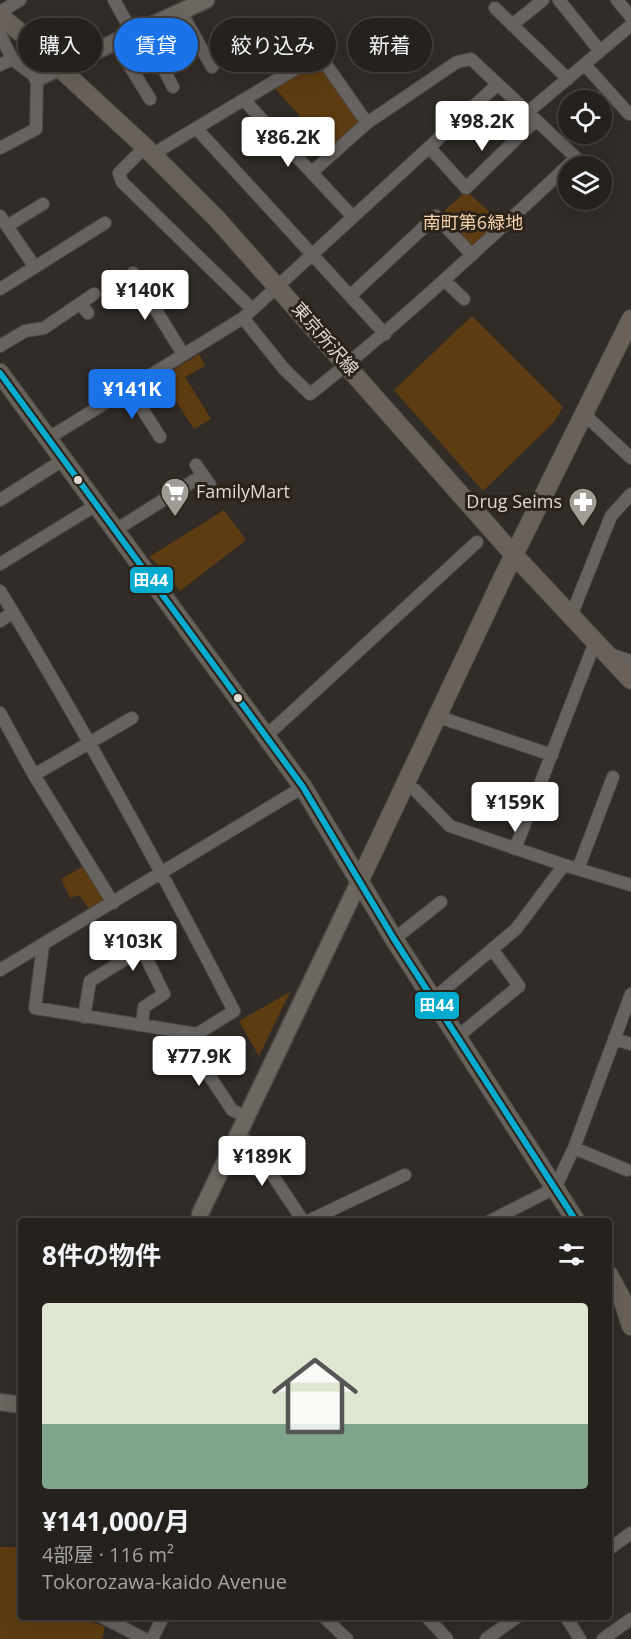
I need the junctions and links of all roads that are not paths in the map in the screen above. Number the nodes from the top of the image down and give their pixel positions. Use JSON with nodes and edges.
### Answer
{"nodes":[{"id":1,"x":20,"y":0,"type":"edge"},
{"id":2,"x":114,"y":0,"type":"edge"},
{"id":3,"x":206,"y":0,"type":"edge"},
{"id":4,"x":543,"y":0,"type":"edge"},
{"id":5,"x":559,"y":0,"type":"edge"},
{"id":6,"x":617,"y":0,"type":"edge"},
{"id":7,"x":184,"y":7,"type":"edge"},
{"id":8,"x":495,"y":8,"type":"dead end"},
{"id":9,"x":631,"y":17,"type":"edge"},
{"id":10,"x":128,"y":18,"type":"edge"},
{"id":11,"x":164,"y":18,"type":"edge"},
{"id":12,"x":1,"y":21,"type":"edge"},
{"id":13,"x":512,"y":25,"type":"junction"},
{"id":14,"x":631,"y":25,"type":"edge"},
{"id":15,"x":18,"y":35,"type":"edge"},
{"id":16,"x":600,"y":51,"type":"junction"},
{"id":17,"x":12,"y":59,"type":"junction"},
{"id":18,"x":210,"y":63,"type":"edge"},
{"id":19,"x":0,"y":65,"type":"edge"},
{"id":20,"x":585,"y":65,"type":"junction"},
{"id":21,"x":51,"y":72,"type":"edge"},
{"id":22,"x":64,"y":72,"type":"edge"},
{"id":23,"x":133,"y":72,"type":"edge"},
{"id":24,"x":163,"y":72,"type":"edge"},
{"id":25,"x":37,"y":78,"type":"junction"},
{"id":26,"x":568,"y":80,"type":"junction"},
{"id":27,"x":498,"y":84,"type":"junction"},
{"id":28,"x":173,"y":87,"type":"dead end"},
{"id":29,"x":150,"y":99,"type":"dead end"},
{"id":30,"x":244,"y":100,"type":"junction"},
{"id":31,"x":629,"y":114,"type":"dead end"},
{"id":32,"x":532,"y":116,"type":"junction"},
{"id":33,"x":367,"y":123,"type":"junction"},
{"id":34,"x":196,"y":128,"type":"junction"},
{"id":35,"x":429,"y":147,"type":"junction"},
{"id":36,"x":0,"y":148,"type":"edge"},
{"id":37,"x":150,"y":152,"type":"junction"},
{"id":38,"x":574,"y":156,"type":"edge"},
{"id":39,"x":312,"y":172,"type":"junction"},
{"id":40,"x":558,"y":175,"type":"edge"},
{"id":41,"x":43,"y":204,"type":"dead end"},
{"id":42,"x":0,"y":216,"type":"edge"},
{"id":43,"x":353,"y":217,"type":"junction"},
{"id":44,"x":105,"y":224,"type":"dead end"},
{"id":45,"x":7,"y":226,"type":"junction"},
{"id":46,"x":312,"y":255,"type":"junction"},
{"id":47,"x":472,"y":255,"type":"junction"},
{"id":48,"x":35,"y":267,"type":"junction"},
{"id":49,"x":133,"y":273,"type":"dead end"},
{"id":50,"x":445,"y":281,"type":"junction"},
{"id":51,"x":278,"y":286,"type":"junction"},
{"id":52,"x":0,"y":289,"type":"edge"},
{"id":53,"x":94,"y":294,"type":"dead end"},
{"id":54,"x":350,"y":296,"type":"junction"},
{"id":55,"x":464,"y":299,"type":"dead end"},
{"id":56,"x":247,"y":314,"type":"junction"},
{"id":57,"x":631,"y":319,"type":"edge"},
{"id":58,"x":385,"y":334,"type":"junction"},
{"id":59,"x":0,"y":346,"type":"edge"},
{"id":60,"x":183,"y":354,"type":"junction"},
{"id":61,"x":347,"y":365,"type":"junction"},
{"id":62,"x":3,"y":384,"type":"edge"},
{"id":63,"x":129,"y":388,"type":"junction"},
{"id":64,"x":584,"y":414,"type":"junction"},
{"id":65,"x":160,"y":437,"type":"dead end"},
{"id":66,"x":47,"y":439,"type":"junction"},
{"id":67,"x":631,"y":458,"type":"edge"},
{"id":68,"x":63,"y":460,"type":"junction"},
{"id":69,"x":203,"y":475,"type":"dead end"},
{"id":70,"x":631,"y":494,"type":"edge"},
{"id":71,"x":0,"y":500,"type":"edge"},
{"id":72,"x":96,"y":505,"type":"junction"},
{"id":73,"x":114,"y":531,"type":"junction"},
{"id":74,"x":477,"y":542,"type":"dead end"},
{"id":75,"x":514,"y":555,"type":"junction"},
{"id":76,"x":0,"y":564,"type":"edge"},
{"id":77,"x":0,"y":591,"type":"edge"},
{"id":78,"x":13,"y":612,"type":"junction"},
{"id":79,"x":571,"y":616,"type":"junction"},
{"id":80,"x":0,"y":621,"type":"edge"},
{"id":81,"x":600,"y":647,"type":"junction"},
{"id":82,"x":631,"y":661,"type":"edge"},
{"id":83,"x":631,"y":680,"type":"edge"},
{"id":84,"x":0,"y":713,"type":"edge"},
{"id":85,"x":436,"y":716,"type":"junction"},
{"id":86,"x":132,"y":718,"type":"dead end"},
{"id":87,"x":265,"y":737,"type":"junction"},
{"id":88,"x":89,"y":742,"type":"junction"},
{"id":89,"x":552,"y":755,"type":"junction"},
{"id":90,"x":34,"y":775,"type":"junction"},
{"id":91,"x":613,"y":777,"type":"dead end"},
{"id":92,"x":404,"y":785,"type":"junction"},
{"id":93,"x":303,"y":787,"type":"junction"},
{"id":94,"x":515,"y":849,"type":"junction"},
{"id":95,"x":564,"y":865,"type":"junction"},
{"id":96,"x":578,"y":869,"type":"junction"},
{"id":97,"x":162,"y":873,"type":"junction"},
{"id":98,"x":359,"y":882,"type":"junction"},
{"id":99,"x":631,"y":885,"type":"edge"},
{"id":100,"x":441,"y":902,"type":"dead end"},
{"id":101,"x":112,"y":903,"type":"junction"},
{"id":102,"x":394,"y":939,"type":"junction"},
{"id":103,"x":43,"y":945,"type":"junction"},
{"id":104,"x":492,"y":949,"type":"junction"},
{"id":105,"x":0,"y":970,"type":"edge"},
{"id":106,"x":631,"y":994,"type":"edge"},
{"id":107,"x":433,"y":999,"type":"junction"},
{"id":108,"x":84,"y":1017,"type":"junction"},
{"id":109,"x":142,"y":1025,"type":"junction"},
{"id":110,"x":197,"y":1034,"type":"junction"},
{"id":111,"x":457,"y":1037,"type":"junction"},
{"id":112,"x":614,"y":1039,"type":"junction"},
{"id":113,"x":631,"y":1044,"type":"edge"},
{"id":114,"x":246,"y":1118,"type":"junction"},
{"id":115,"x":237,"y":1136,"type":"junction"},
{"id":116,"x":574,"y":1148,"type":"junction"},
{"id":117,"x":627,"y":1170,"type":"dead end"},
{"id":118,"x":405,"y":1174,"type":"dead end"},
{"id":119,"x":555,"y":1188,"type":"junction"},
{"id":120,"x":200,"y":1214,"type":"dead end"},
{"id":121,"x":301,"y":1218,"type":"edge"},
{"id":122,"x":314,"y":1218,"type":"edge"},
{"id":123,"x":496,"y":1218,"type":"edge"},
{"id":124,"x":574,"y":1218,"type":"edge"},
{"id":125,"x":612,"y":1282,"type":"edge"},
{"id":126,"x":621,"y":1302,"type":"edge"},
{"id":127,"x":631,"y":1326,"type":"edge"},
{"id":128,"x":0,"y":1402,"type":"edge"},
{"id":129,"x":18,"y":1405,"type":"edge"},
{"id":130,"x":631,"y":1533,"type":"edge"},
{"id":131,"x":612,"y":1548,"type":"edge"},
{"id":132,"x":631,"y":1619,"type":"edge"},
{"id":133,"x":108,"y":1620,"type":"edge"},
{"id":134,"x":162,"y":1620,"type":"edge"},
{"id":135,"x":327,"y":1620,"type":"edge"},
{"id":136,"x":430,"y":1620,"type":"edge"},
{"id":137,"x":513,"y":1620,"type":"edge"},
{"id":138,"x":568,"y":1620,"type":"edge"},
{"id":139,"x":145,"y":1639,"type":"edge"},
{"id":140,"x":152,"y":1639,"type":"edge"},
{"id":141,"x":347,"y":1639,"type":"edge"},
{"id":142,"x":447,"y":1639,"type":"edge"},
{"id":143,"x":486,"y":1639,"type":"edge"},
{"id":144,"x":580,"y":1639,"type":"edge"},
{"id":145,"x":603,"y":1639,"type":"edge"}],
"edges":[{"from":1,"to":12,"type":"street"},
{"from":2,"to":10,"type":"street"},
{"from":3,"to":7,"type":"street"},
{"from":4,"to":13,"type":"street"},
{"from":5,"to":16,"type":"street"},
{"from":6,"to":9,"type":"street"},
{"from":7,"to":11,"type":"street"},
{"from":7,"to":18,"type":"street"},
{"from":8,"to":13,"type":"street"},
{"from":12,"to":15,"type":"main road","name":"東京所沢線"},
{"from":12,"to":17,"type":"street"},
{"from":13,"to":26,"type":"street"},
{"from":14,"to":16,"type":"street"},
{"from":16,"to":20,"type":"street"},
{"from":17,"to":19,"type":"street"},
{"from":17,"to":25,"type":"street"},
{"from":20,"to":26,"type":"street"},
{"from":20,"to":31,"type":"street"},
{"from":21,"to":25,"type":"street"},
{"from":22,"to":37,"type":"main road","name":"東京所沢線"},
{"from":23,"to":29,"type":"street"},
{"from":24,"to":28,"type":"street"},
{"from":25,"to":36,"type":"street"},
{"from":26,"to":32,"type":"street"},
{"from":27,"to":32,"type":"street"},
{"from":27,"to":33,"type":"street"},
{"from":27,"to":35,"type":"street"},
{"from":30,"to":33,"type":"street"},
{"from":30,"to":34,"type":"street"},
{"from":30,"to":39,"type":"street"},
{"from":32,"to":35,"type":"street"},
{"from":32,"to":38,"type":"street"},
{"from":33,"to":39,"type":"street"},
{"from":34,"to":37,"type":"street"},
{"from":34,"to":46,"type":"street"},
{"from":35,"to":43,"type":"street"},
{"from":37,"to":51,"type":"main road","name":"東京所沢線"},
{"from":37,"to":56,"type":"street"},
{"from":39,"to":43,"type":"street"},
{"from":40,"to":47,"type":"street"},
{"from":41,"to":45,"type":"street"},
{"from":42,"to":45,"type":"street"},
{"from":43,"to":46,"type":"street"},
{"from":44,"to":48,"type":"street"},
{"from":45,"to":48,"type":"street"},
{"from":46,"to":51,"type":"street"},
{"from":46,"to":54,"type":"street"},
{"from":47,"to":50,"type":"street"},
{"from":47,"to":54,"type":"street"},
{"from":48,"to":52,"type":"street"},
{"from":49,"to":60,"type":"street"},
{"from":50,"to":55,"type":"street"},
{"from":50,"to":58,"type":"street"},
{"from":51,"to":56,"type":"street"},
{"from":51,"to":61,"type":"main road","name":"東京所沢線"},
{"from":53,"to":59,"type":"street"},
{"from":54,"to":58,"type":"street"},
{"from":56,"to":60,"type":"street"},
{"from":56,"to":61,"type":"street"},
{"from":57,"to":64,"type":"main road"},
{"from":58,"to":61,"type":"street"},
{"from":60,"to":63,"type":"street"},
{"from":61,"to":75,"type":"main road","name":"東京所沢線"},
{"from":62,"to":66,"type":"main road"},
{"from":63,"to":65,"type":"street"},
{"from":63,"to":66,"type":"street"},
{"from":64,"to":67,"type":"street"},
{"from":64,"to":75,"type":"main road"},
{"from":66,"to":68,"type":"main road"},
{"from":68,"to":71,"type":"street"},
{"from":68,"to":72,"type":"main road"},
{"from":69,"to":73,"type":"street"},
{"from":70,"to":79,"type":"street"},
{"from":72,"to":73,"type":"main road"},
{"from":72,"to":76,"type":"street"},
{"from":73,"to":87,"type":"main road"},
{"from":74,"to":87,"type":"street"},
{"from":75,"to":79,"type":"main road","name":"東京所沢線"},
{"from":75,"to":85,"type":"main road"},
{"from":77,"to":78,"type":"street"},
{"from":78,"to":80,"type":"street"},
{"from":78,"to":88,"type":"street"},
{"from":79,"to":81,"type":"main road","name":"東京所沢線"},
{"from":81,"to":82,"type":"street"},
{"from":81,"to":83,"type":"main road","name":"東京所沢線"},
{"from":81,"to":89,"type":"street"},
{"from":84,"to":90,"type":"street"},
{"from":85,"to":89,"type":"street"},
{"from":85,"to":92,"type":"main road"},
{"from":86,"to":88,"type":"street"},
{"from":87,"to":93,"type":"main road"},
{"from":88,"to":90,"type":"street"},
{"from":88,"to":97,"type":"street"},
{"from":89,"to":94,"type":"street"},
{"from":90,"to":101,"type":"street"},
{"from":91,"to":96,"type":"street"},
{"from":92,"to":94,"type":"street"},
{"from":92,"to":98,"type":"main road"},
{"from":93,"to":97,"type":"street"},
{"from":93,"to":98,"type":"main road"},
{"from":94,"to":95,"type":"street"},
{"from":95,"to":96,"type":"street"},
{"from":95,"to":104,"type":"street"},
{"from":96,"to":99,"type":"street"},
{"from":97,"to":101,"type":"street"},
{"from":97,"to":110,"type":"street"},
{"from":98,"to":102,"type":"main road"},
{"from":98,"to":114,"type":"street"},
{"from":100,"to":102,"type":"street"},
{"from":101,"to":103,"type":"street"},
{"from":102,"to":107,"type":"main road"},
{"from":103,"to":105,"type":"street"},
{"from":103,"to":108,"type":"street"},
{"from":104,"to":107,"type":"street"},
{"from":104,"to":111,"type":"street"},
{"from":106,"to":112,"type":"street"},
{"from":107,"to":111,"type":"main road"},
{"from":108,"to":109,"type":"street"},
{"from":108,"to":109,"type":"street"},
{"from":109,"to":110,"type":"street"},
{"from":110,"to":114,"type":"street"},
{"from":111,"to":119,"type":"main road"},
{"from":112,"to":113,"type":"street"},
{"from":112,"to":116,"type":"street"},
{"from":114,"to":115,"type":"street"},
{"from":115,"to":120,"type":"street"},
{"from":115,"to":121,"type":"street"},
{"from":116,"to":117,"type":"street"},
{"from":116,"to":119,"type":"street"},
{"from":118,"to":122,"type":"street"},
{"from":119,"to":123,"type":"street"},
{"from":119,"to":124,"type":"main road"},
{"from":125,"to":126,"type":"main road"},
{"from":126,"to":127,"type":"main road"},
{"from":128,"to":129,"type":"street"},
{"from":130,"to":131,"type":"street"},
{"from":132,"to":145,"type":"street"},
{"from":133,"to":139,"type":"street"},
{"from":134,"to":140,"type":"street"},
{"from":135,"to":141,"type":"street"},
{"from":136,"to":142,"type":"street"},
{"from":137,"to":143,"type":"street"},
{"from":138,"to":144,"type":"street"}]}
